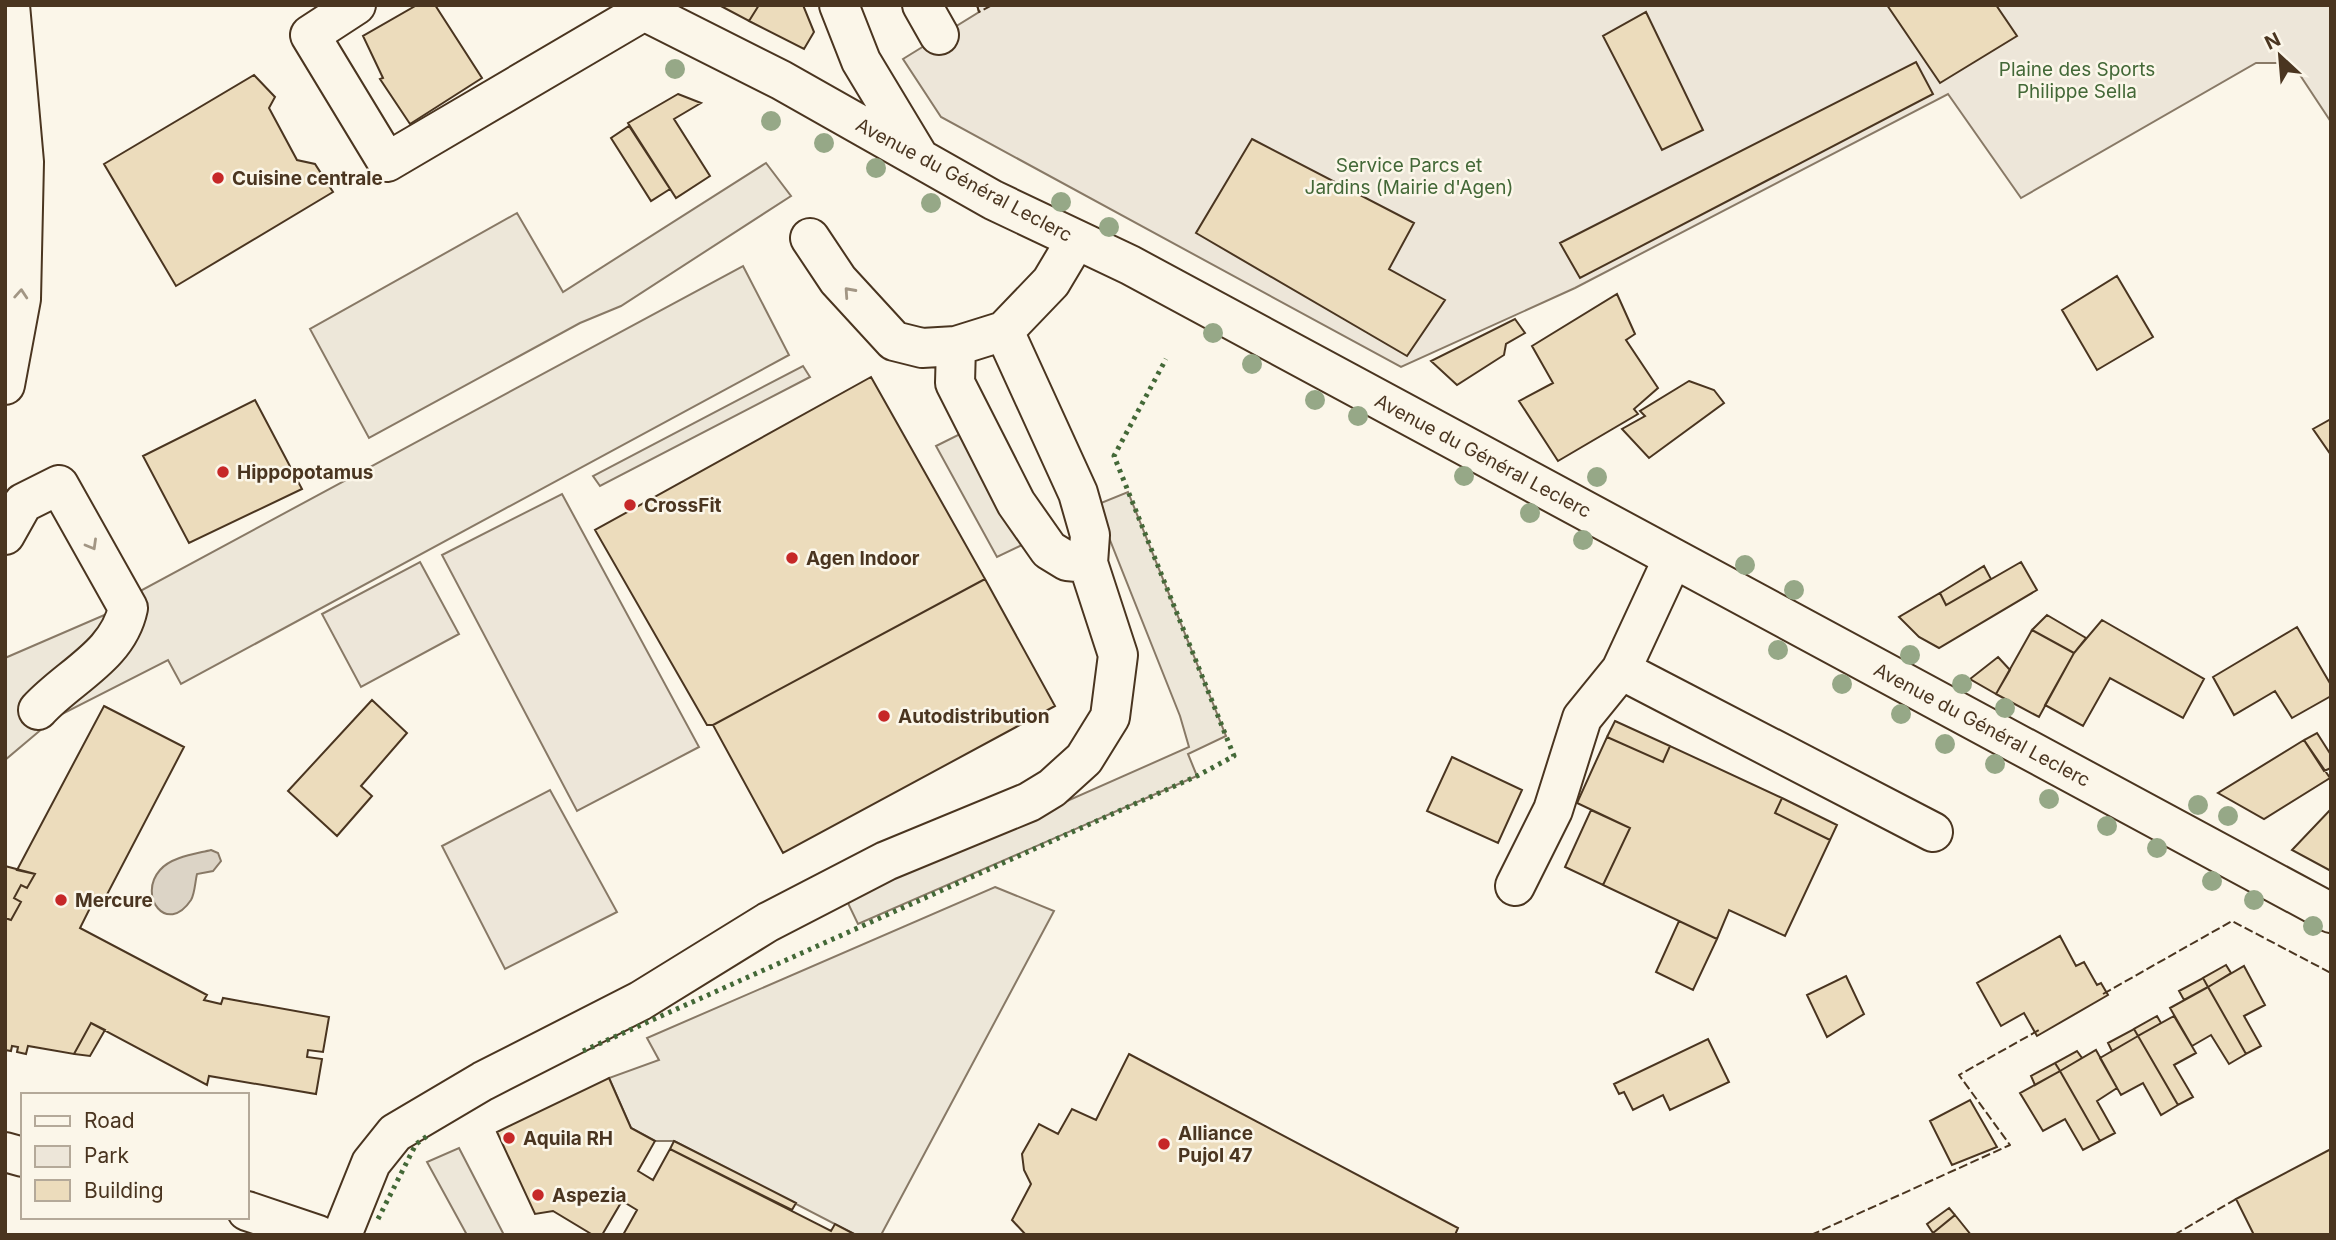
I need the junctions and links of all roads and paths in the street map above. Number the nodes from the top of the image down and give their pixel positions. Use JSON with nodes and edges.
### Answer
{"nodes":[{"id":1,"x":10,"y":5,"type":"edge"},
{"id":2,"x":356,"y":5,"type":"edge"},
{"id":3,"x":839,"y":5,"type":"edge"},
{"id":4,"x":638,"y":8,"type":"edge"},
{"id":5,"x":918,"y":156,"type":"junction"},
{"id":6,"x":810,"y":238,"type":"dead end"},
{"id":7,"x":1076,"y":240,"type":"junction"},
{"id":8,"x":1004,"y":331,"type":"junction"},
{"id":9,"x":956,"y":346,"type":"junction"},
{"id":10,"x":5,"y":385,"type":"edge"},
{"id":11,"x":5,"y":535,"type":"edge"},
{"id":12,"x":1674,"y":558,"type":"junction"},
{"id":13,"x":1088,"y":563,"type":"junction"},
{"id":14,"x":1621,"y":670,"type":"junction"},
{"id":15,"x":38,"y":710,"type":"dead end"},
{"id":16,"x":1933,"y":832,"type":"dead end"},
{"id":17,"x":1515,"y":886,"type":"dead end"},
{"id":18,"x":2331,"y":913,"type":"edge"},
{"id":19,"x":248,"y":1212,"type":"edge"},
{"id":20,"x":318,"y":1235,"type":"edge"},
{"id":21,"x":342,"y":1235,"type":"edge"}],
"edges":[{"from":10,"to":1,"type":"street","one_way":true},
{"from":2,"to":4,"type":"street"},
{"from":3,"to":5,"type":"street"},
{"from":4,"to":5,"type":"street","name":"Avenue du Général Leclerc"},
{"from":5,"to":7,"type":"street","name":"Avenue du Général Leclerc"},
{"from":9,"to":6,"type":"street","one_way":true},
{"from":7,"to":8,"type":"street"},
{"from":7,"to":12,"type":"street","name":"Avenue du Général Leclerc"},
{"from":8,"to":9,"type":"street"},
{"from":8,"to":13,"type":"street"},
{"from":9,"to":13,"type":"street"},
{"from":11,"to":15,"type":"street","one_way":true},
{"from":12,"to":14,"type":"street"},
{"from":12,"to":18,"type":"street","name":"Avenue du Général Leclerc"},
{"from":13,"to":21,"type":"street"},
{"from":14,"to":16,"type":"street"},
{"from":14,"to":17,"type":"street"},
{"from":19,"to":20,"type":"street"}]}
